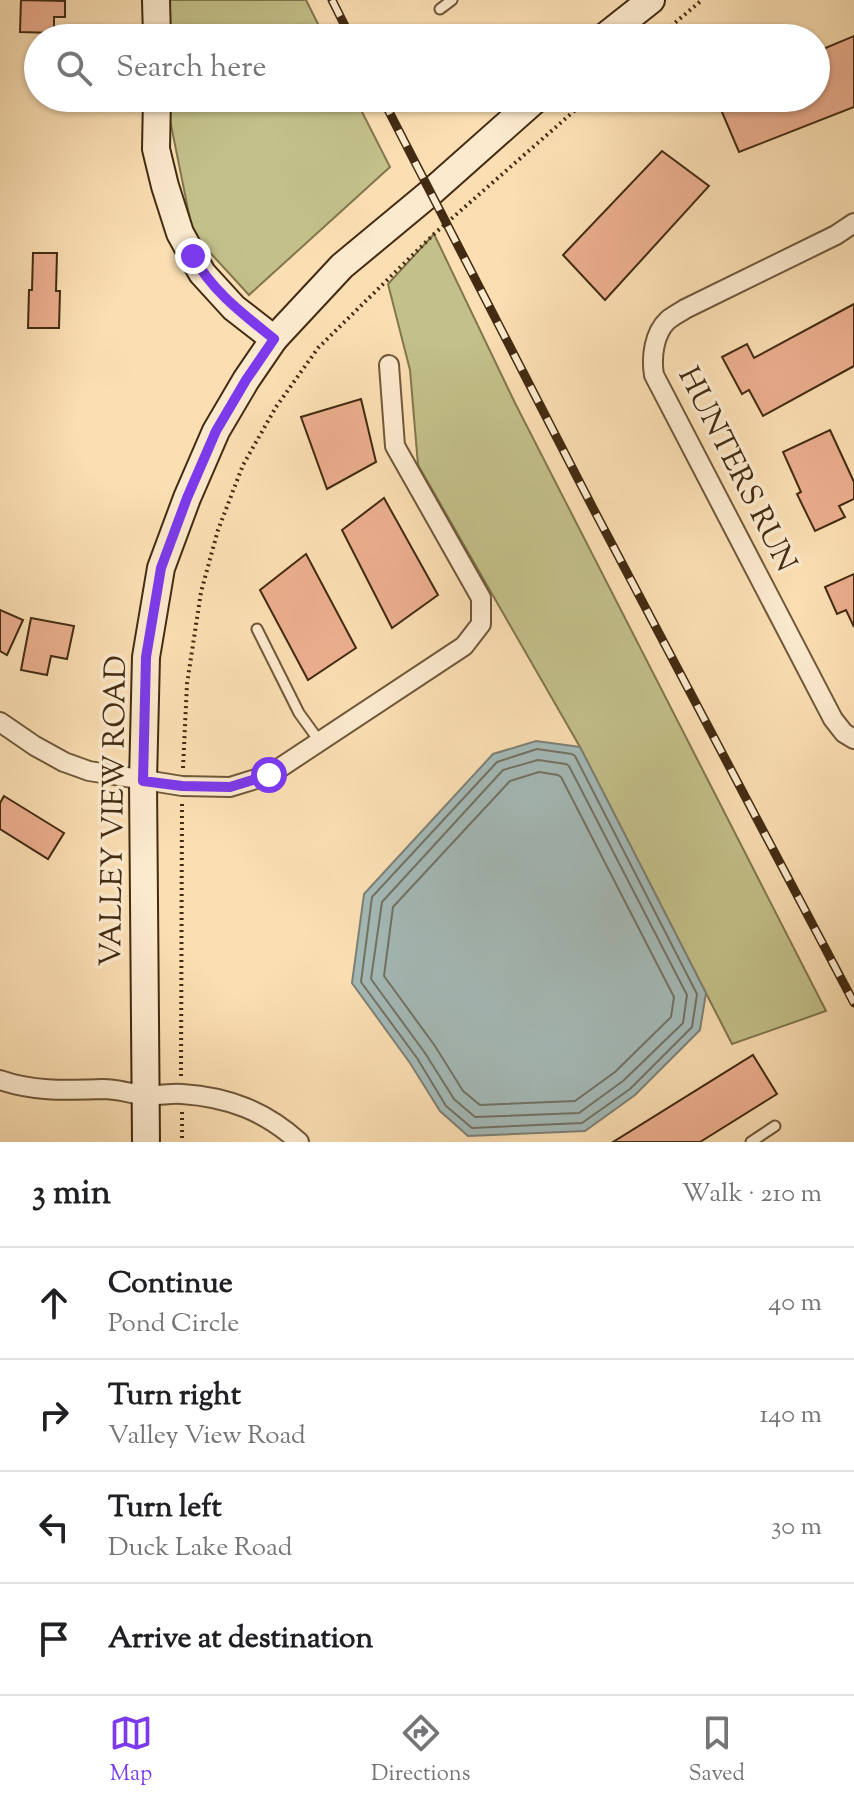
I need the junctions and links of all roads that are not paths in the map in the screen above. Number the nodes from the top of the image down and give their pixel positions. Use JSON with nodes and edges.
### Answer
{"nodes":[{"id":1,"x":156,"y":0,"type":"edge"},
{"id":2,"x":452,"y":0,"type":"edge"},
{"id":3,"x":651,"y":0,"type":"edge"},
{"id":4,"x":440,"y":9,"type":"dead end"},
{"id":5,"x":157,"y":24,"type":"edge"},
{"id":6,"x":621,"y":24,"type":"edge"},
{"id":7,"x":157,"y":112,"type":"edge"},
{"id":8,"x":521,"y":112,"type":"edge"},
{"id":9,"x":854,"y":223,"type":"edge"},
{"id":10,"x":274,"y":339,"type":"junction"},
{"id":11,"x":389,"y":365,"type":"dead end"},
{"id":12,"x":257,"y":629,"type":"dead end"},
{"id":13,"x":0,"y":722,"type":"edge"},
{"id":14,"x":854,"y":739,"type":"edge"},
{"id":15,"x":320,"y":742,"type":"junction"},
{"id":16,"x":143,"y":781,"type":"junction"},
{"id":17,"x":0,"y":1080,"type":"edge"},
{"id":18,"x":146,"y":1095,"type":"junction"},
{"id":19,"x":775,"y":1126,"type":"dead end"},
{"id":20,"x":146,"y":1142,"type":"edge"},
{"id":21,"x":299,"y":1142,"type":"edge"},
{"id":22,"x":751,"y":1142,"type":"edge"}],
"edges":[{"from":1,"to":5,"type":"street"},
{"from":2,"to":4,"type":"lane"},
{"from":3,"to":6,"type":"street"},
{"from":7,"to":10,"type":"street"},
{"from":8,"to":10,"type":"street","name":"VALLEY VIEW ROAD"},
{"from":9,"to":14,"type":"street","name":"HUNTERS RUN"},
{"from":10,"to":16,"type":"street","name":"VALLEY VIEW ROAD"},
{"from":11,"to":15,"type":"street"},
{"from":12,"to":15,"type":"lane"},
{"from":13,"to":16,"type":"street"},
{"from":15,"to":16,"type":"street"},
{"from":16,"to":18,"type":"street","name":"VALLEY VIEW ROAD"},
{"from":17,"to":18,"type":"street"},
{"from":18,"to":20,"type":"street","name":"VALLEY VIEW ROAD"},
{"from":18,"to":21,"type":"street"},
{"from":19,"to":22,"type":"lane"}]}
